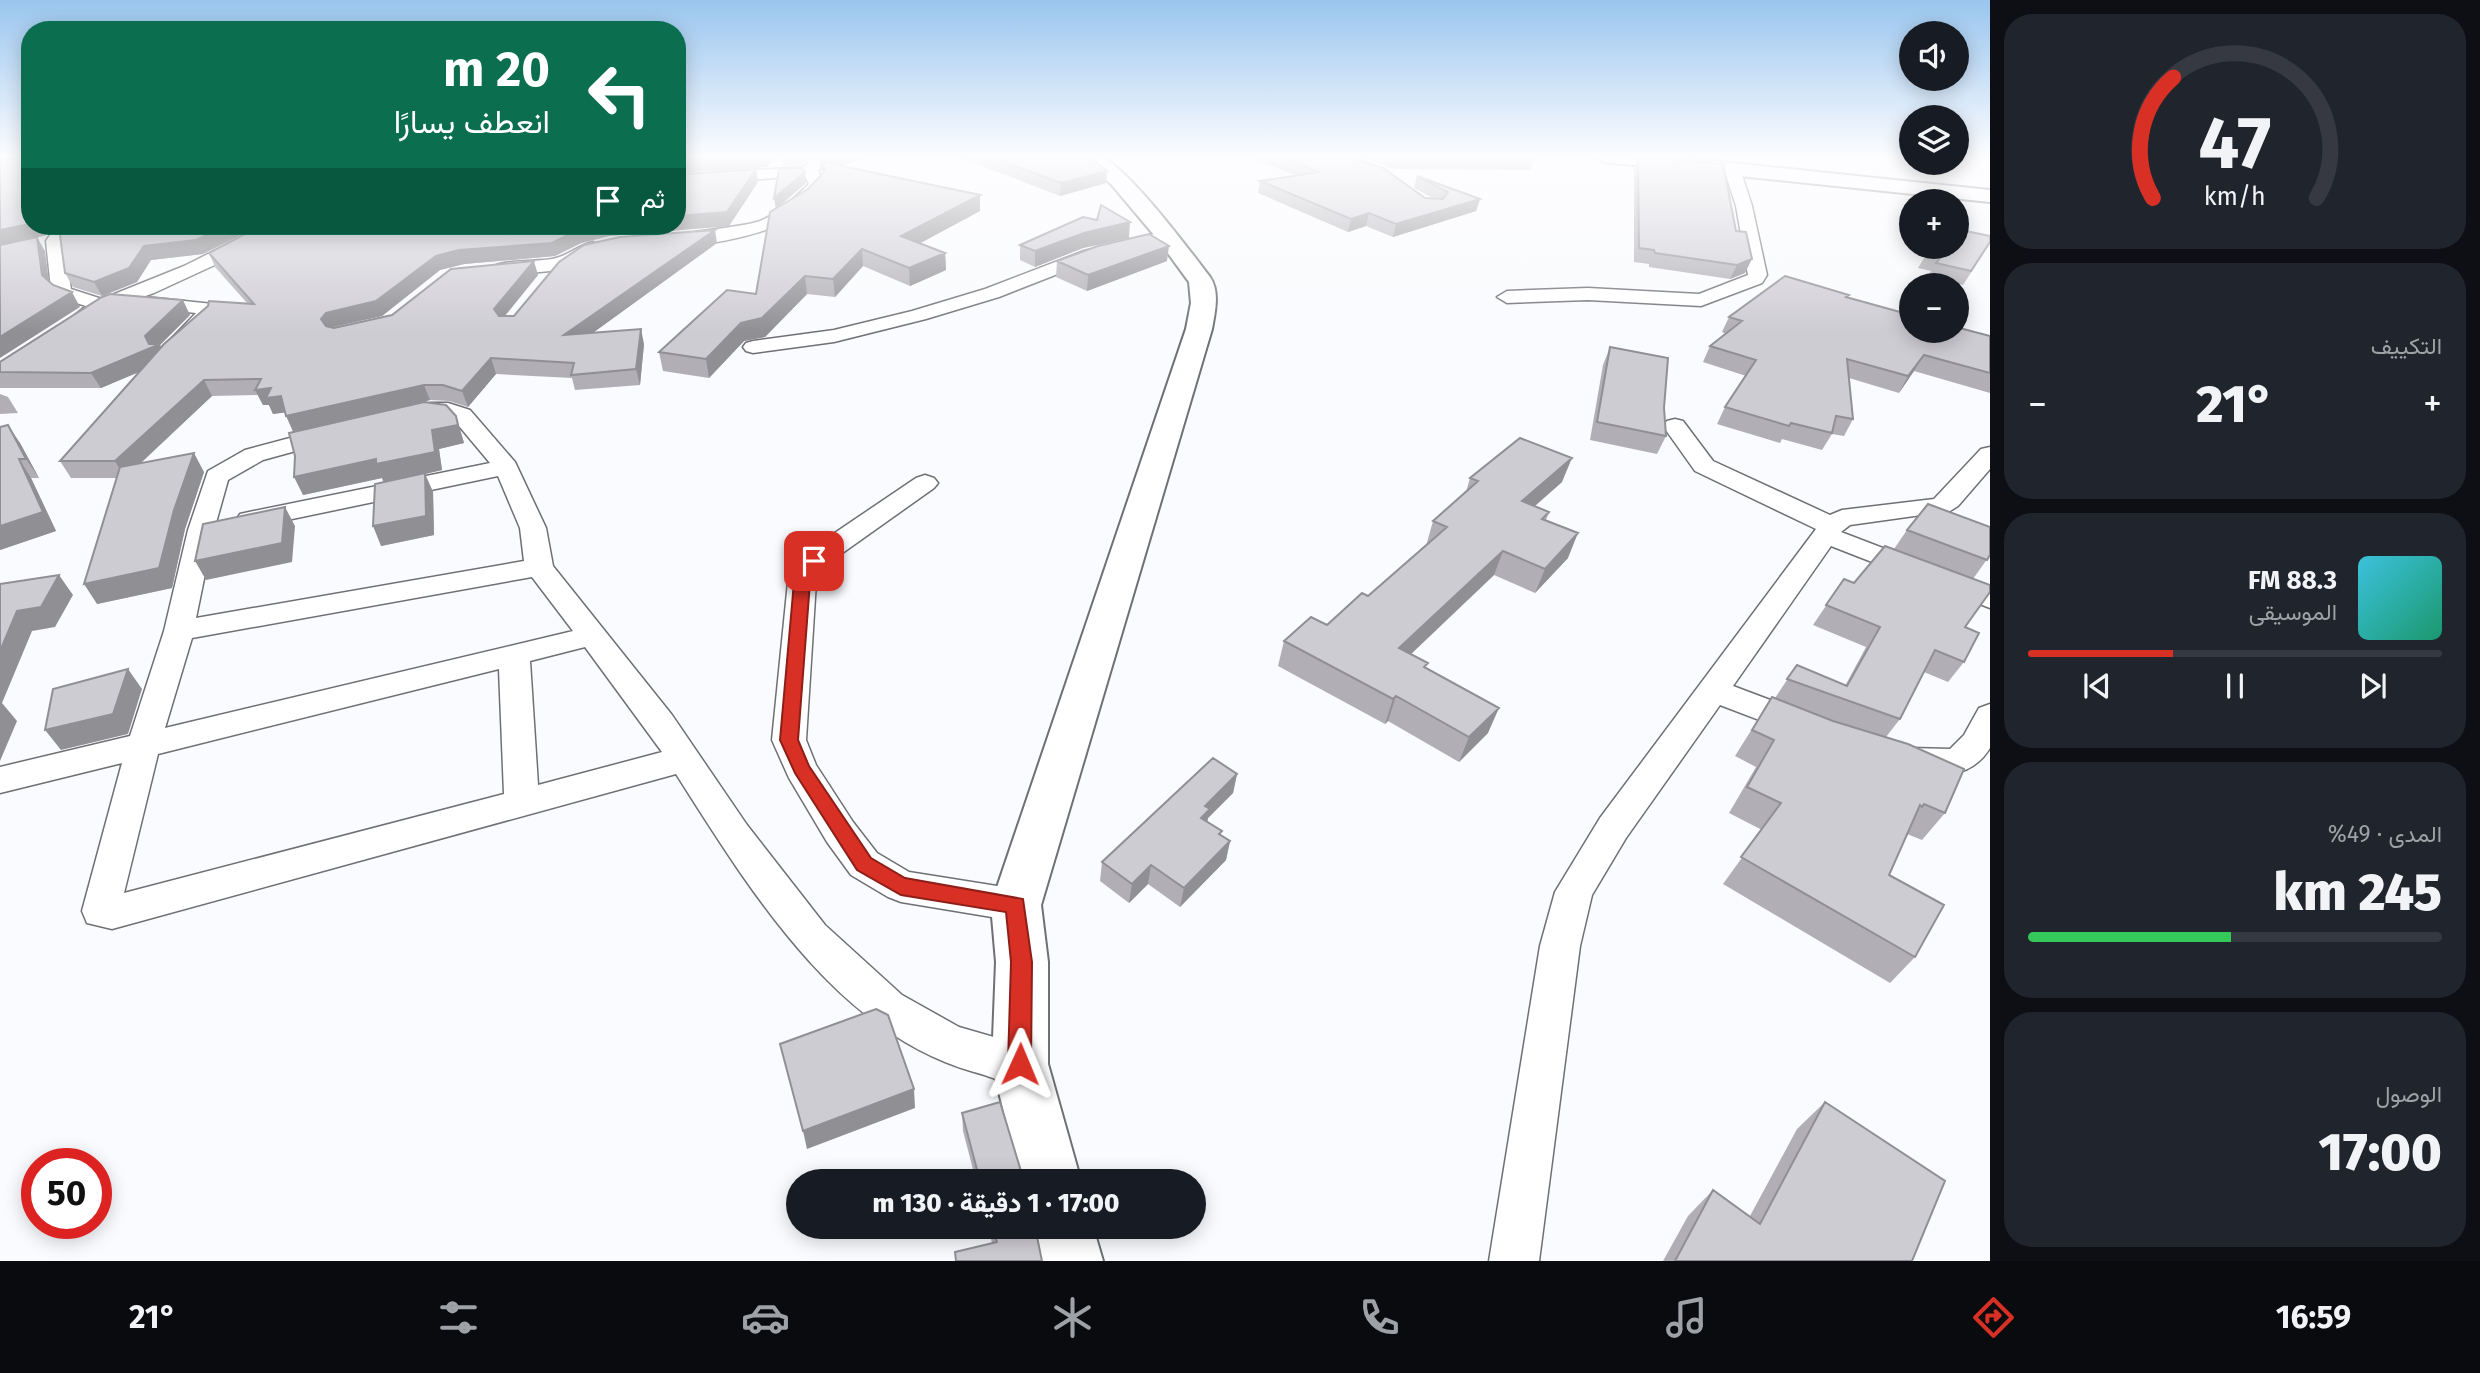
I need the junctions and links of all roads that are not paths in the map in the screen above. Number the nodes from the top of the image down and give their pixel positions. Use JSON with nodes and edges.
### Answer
{"nodes":[{"id":1,"x":783,"y":215,"type":"edge"},
{"id":2,"x":1148,"y":215,"type":"edge"},
{"id":3,"x":1746,"y":215,"type":"edge"},
{"id":4,"x":260,"y":235,"type":"edge"},
{"id":5,"x":1167,"y":236,"type":"junction"},
{"id":6,"x":53,"y":237,"type":"edge"},
{"id":7,"x":656,"y":239,"type":"edge"},
{"id":8,"x":614,"y":243,"type":"edge"},
{"id":9,"x":561,"y":264,"type":"junction"},
{"id":10,"x":476,"y":271,"type":"edge"},
{"id":11,"x":544,"y":284,"type":"edge"},
{"id":12,"x":1507,"y":297,"type":"dead end"},
{"id":13,"x":108,"y":304,"type":"junction"},
{"id":14,"x":58,"y":334,"type":"edge"},
{"id":15,"x":753,"y":347,"type":"dead end"},
{"id":16,"x":166,"y":353,"type":"edge"},
{"id":17,"x":1675,"y":426,"type":"dead end"},
{"id":18,"x":1990,"y":454,"type":"edge"},
{"id":19,"x":506,"y":467,"type":"junction"},
{"id":20,"x":925,"y":483,"type":"dead end"},
{"id":21,"x":201,"y":530,"type":"junction"},
{"id":22,"x":1829,"y":530,"type":"junction"},
{"id":23,"x":539,"y":567,"type":"junction"},
{"id":24,"x":1990,"y":599,"type":"edge"},
{"id":25,"x":178,"y":631,"type":"junction"},
{"id":26,"x":591,"y":636,"type":"junction"},
{"id":27,"x":514,"y":654,"type":"junction"},
{"id":28,"x":1713,"y":690,"type":"junction"},
{"id":29,"x":1990,"y":716,"type":"edge"},
{"id":30,"x":1824,"y":733,"type":"edge"},
{"id":31,"x":143,"y":746,"type":"junction"},
{"id":32,"x":1885,"y":757,"type":"edge"},
{"id":33,"x":683,"y":759,"type":"junction"},
{"id":34,"x":0,"y":780,"type":"edge"},
{"id":35,"x":522,"y":802,"type":"junction"},
{"id":36,"x":1016,"y":905,"type":"junction"},
{"id":37,"x":1020,"y":1064,"type":"junction"},
{"id":38,"x":1048,"y":1169,"type":"edge"},
{"id":39,"x":1065,"y":1239,"type":"edge"},
{"id":40,"x":1071,"y":1261,"type":"edge"},
{"id":41,"x":1514,"y":1261,"type":"edge"}],
"edges":[{"from":1,"to":7,"type":"street"},
{"from":2,"to":5,"type":"main road"},
{"from":3,"to":12,"type":"street"},
{"from":4,"to":13,"type":"street"},
{"from":5,"to":15,"type":"street"},
{"from":5,"to":36,"type":"main road"},
{"from":6,"to":13,"type":"street"},
{"from":8,"to":9,"type":"street"},
{"from":9,"to":10,"type":"street"},
{"from":9,"to":11,"type":"street"},
{"from":13,"to":14,"type":"street"},
{"from":13,"to":16,"type":"street"},
{"from":17,"to":22,"type":"street"},
{"from":18,"to":22,"type":"street"},
{"from":19,"to":21,"type":"street"},
{"from":19,"to":21,"type":"street"},
{"from":19,"to":23,"type":"street"},
{"from":20,"to":36,"type":"street"},
{"from":21,"to":25,"type":"street"},
{"from":22,"to":24,"type":"street"},
{"from":22,"to":28,"type":"street"},
{"from":23,"to":25,"type":"street"},
{"from":23,"to":26,"type":"street"},
{"from":25,"to":31,"type":"street"},
{"from":26,"to":27,"type":"street"},
{"from":26,"to":33,"type":"street"},
{"from":27,"to":31,"type":"street"},
{"from":27,"to":35,"type":"street"},
{"from":28,"to":30,"type":"street"},
{"from":28,"to":41,"type":"street"},
{"from":29,"to":32,"type":"street"},
{"from":31,"to":34,"type":"street"},
{"from":31,"to":35,"type":"street"},
{"from":33,"to":35,"type":"street"},
{"from":33,"to":37,"type":"street"},
{"from":36,"to":37,"type":"main road"},
{"from":37,"to":38,"type":"main road"},
{"from":39,"to":40,"type":"main road"}]}
